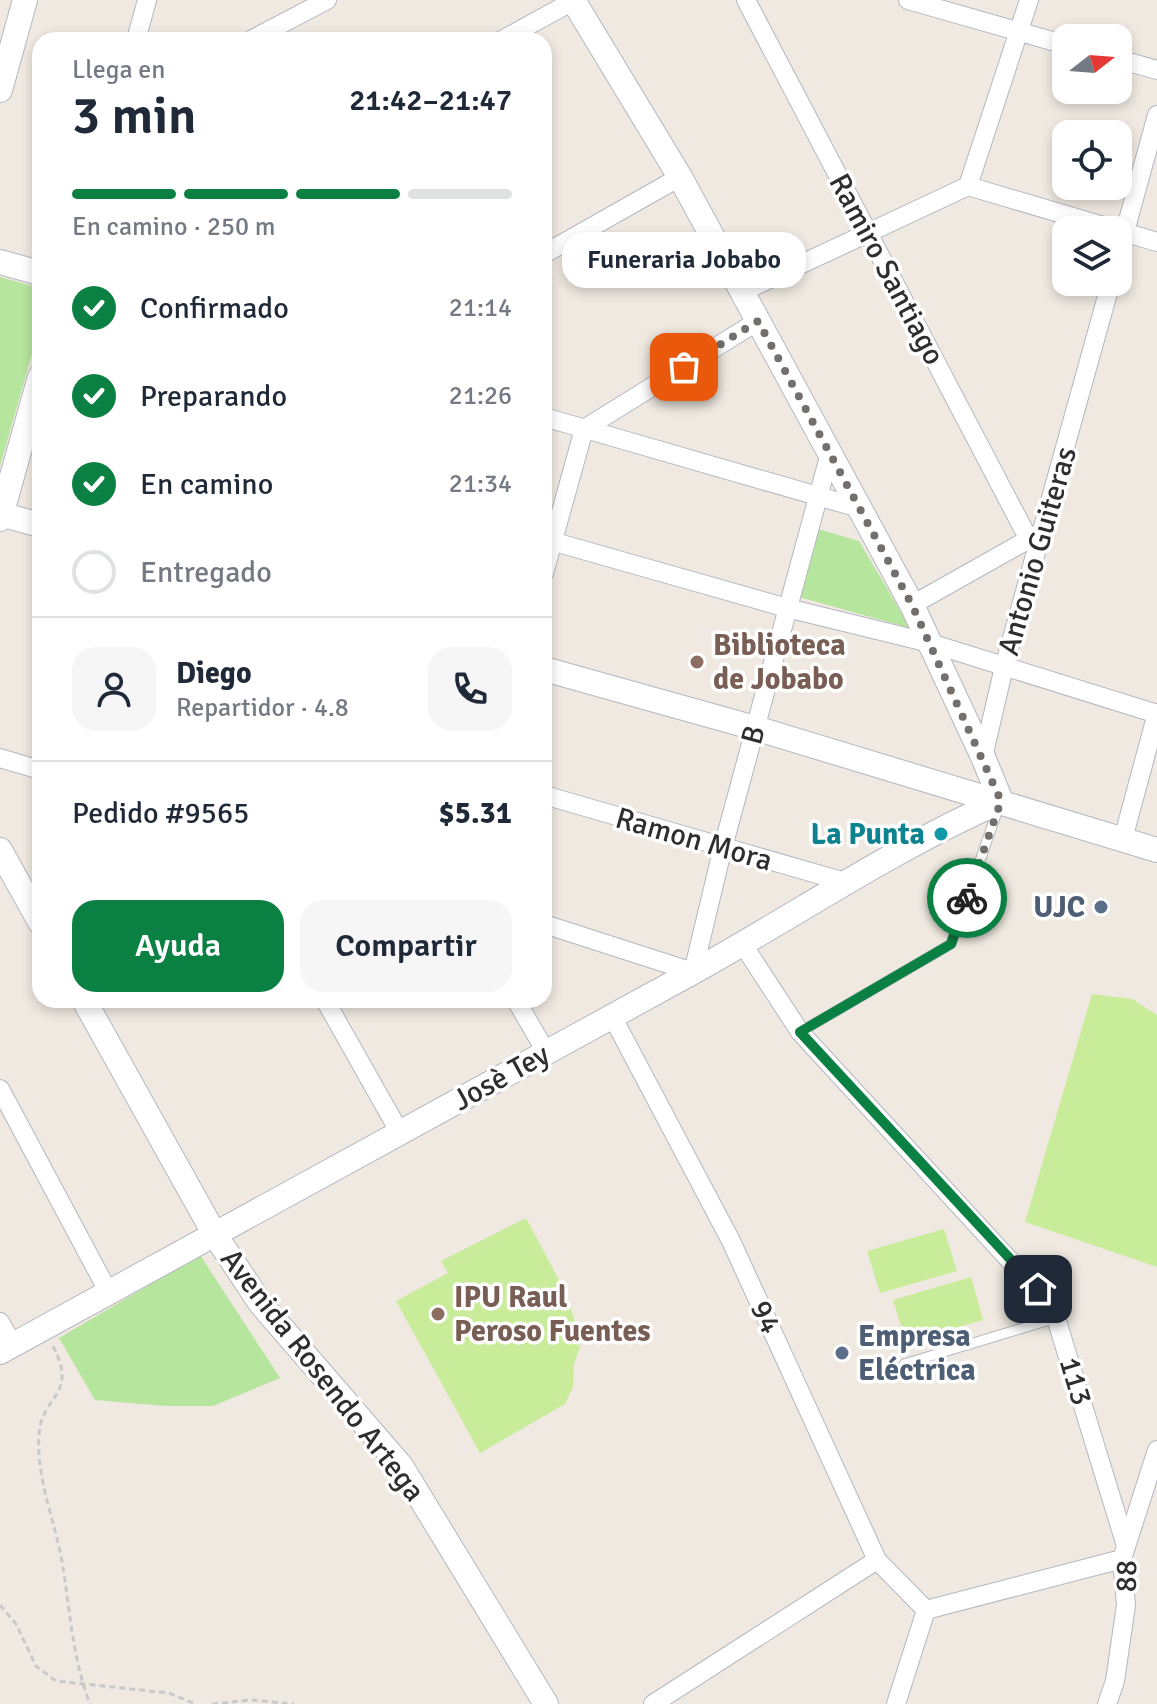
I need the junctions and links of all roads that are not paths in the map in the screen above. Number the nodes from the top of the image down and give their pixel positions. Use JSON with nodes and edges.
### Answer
{"nodes":[{"id":1,"x":25,"y":0,"type":"edge"},
{"id":2,"x":147,"y":0,"type":"edge"},
{"id":3,"x":327,"y":0,"type":"edge"},
{"id":4,"x":573,"y":0,"type":"edge"},
{"id":5,"x":908,"y":0,"type":"edge"},
{"id":6,"x":1029,"y":0,"type":"edge"},
{"id":7,"x":755,"y":3,"type":"edge"},
{"id":8,"x":138,"y":32,"type":"edge"},
{"id":9,"x":266,"y":32,"type":"edge"},
{"id":10,"x":516,"y":32,"type":"edge"},
{"id":11,"x":1020,"y":32,"type":"junction"},
{"id":12,"x":1052,"y":41,"type":"edge"},
{"id":13,"x":1132,"y":63,"type":"edge"},
{"id":14,"x":1157,"y":70,"type":"edge"},
{"id":15,"x":0,"y":90,"type":"edge"},
{"id":16,"x":1157,"y":115,"type":"edge"},
{"id":17,"x":680,"y":177,"type":"junction"},
{"id":18,"x":968,"y":186,"type":"junction"},
{"id":19,"x":1070,"y":216,"type":"edge"},
{"id":20,"x":1129,"y":216,"type":"edge"},
{"id":21,"x":868,"y":233,"type":"junction"},
{"id":22,"x":1132,"y":234,"type":"edge"},
{"id":23,"x":1157,"y":242,"type":"edge"},
{"id":24,"x":552,"y":249,"type":"edge"},
{"id":25,"x":0,"y":262,"type":"edge"},
{"id":26,"x":32,"y":271,"type":"edge"},
{"id":27,"x":742,"y":292,"type":"junction"},
{"id":28,"x":1107,"y":296,"type":"edge"},
{"id":29,"x":758,"y":321,"type":"junction"},
{"id":30,"x":32,"y":411,"type":"edge"},
{"id":31,"x":552,"y":419,"type":"edge"},
{"id":32,"x":584,"y":429,"type":"junction"},
{"id":33,"x":830,"y":453,"type":"junction"},
{"id":34,"x":818,"y":496,"type":"junction"},
{"id":35,"x":859,"y":508,"type":"junction"},
{"id":36,"x":0,"y":516,"type":"edge"},
{"id":37,"x":32,"y":523,"type":"edge"},
{"id":38,"x":552,"y":528,"type":"edge"},
{"id":39,"x":1035,"y":535,"type":"junction"},
{"id":40,"x":552,"y":541,"type":"edge"},
{"id":41,"x":912,"y":605,"type":"junction"},
{"id":42,"x":787,"y":608,"type":"junction"},
{"id":43,"x":930,"y":643,"type":"junction"},
{"id":44,"x":1004,"y":667,"type":"junction"},
{"id":45,"x":552,"y":671,"type":"edge"},
{"id":46,"x":1157,"y":714,"type":"edge"},
{"id":47,"x":755,"y":728,"type":"junction"},
{"id":48,"x":983,"y":757,"type":"junction"},
{"id":49,"x":0,"y":758,"type":"edge"},
{"id":50,"x":32,"y":768,"type":"edge"},
{"id":51,"x":970,"y":793,"type":"junction"},
{"id":52,"x":552,"y":797,"type":"edge"},
{"id":53,"x":1001,"y":801,"type":"junction"},
{"id":54,"x":961,"y":819,"type":"junction"},
{"id":55,"x":1123,"y":839,"type":"junction"},
{"id":56,"x":723,"y":847,"type":"junction"},
{"id":57,"x":0,"y":850,"type":"edge"},
{"id":58,"x":1157,"y":850,"type":"edge"},
{"id":59,"x":845,"y":882,"type":"junction"},
{"id":60,"x":32,"y":908,"type":"edge"},
{"id":61,"x":552,"y":927,"type":"edge"},
{"id":62,"x":742,"y":943,"type":"junction"},
{"id":63,"x":693,"y":972,"type":"junction"},
{"id":64,"x":88,"y":1008,"type":"edge"},
{"id":65,"x":330,"y":1008,"type":"edge"},
{"id":66,"x":521,"y":1008,"type":"edge"},
{"id":67,"x":612,"y":1016,"type":"junction"},
{"id":68,"x":800,"y":1032,"type":"junction"},
{"id":69,"x":546,"y":1052,"type":"junction"},
{"id":70,"x":0,"y":1089,"type":"edge"},
{"id":71,"x":400,"y":1133,"type":"junction"},
{"id":72,"x":215,"y":1235,"type":"junction"},
{"id":73,"x":109,"y":1293,"type":"junction"},
{"id":74,"x":1056,"y":1318,"type":"junction"},
{"id":75,"x":0,"y":1322,"type":"edge"},
{"id":76,"x":6,"y":1349,"type":"edge"},
{"id":77,"x":904,"y":1364,"type":"dead end"},
{"id":78,"x":1157,"y":1450,"type":"edge"},
{"id":79,"x":1124,"y":1552,"type":"junction"},
{"id":80,"x":877,"y":1560,"type":"junction"},
{"id":81,"x":926,"y":1610,"type":"junction"},
{"id":82,"x":546,"y":1704,"type":"edge"},
{"id":83,"x":653,"y":1704,"type":"edge"},
{"id":84,"x":896,"y":1704,"type":"edge"},
{"id":85,"x":1107,"y":1704,"type":"edge"}],
"edges":[{"from":1,"to":15,"type":"street"},
{"from":2,"to":8,"type":"street"},
{"from":3,"to":9,"type":"street"},
{"from":4,"to":10,"type":"street"},
{"from":4,"to":17,"type":"street"},
{"from":5,"to":11,"type":"street"},
{"from":6,"to":11,"type":"street"},
{"from":7,"to":21,"type":"street","name":"Ramiro Santiago"},
{"from":11,"to":12,"type":"street"},
{"from":11,"to":18,"type":"street"},
{"from":13,"to":14,"type":"street"},
{"from":16,"to":20,"type":"street"},
{"from":17,"to":24,"type":"street"},
{"from":17,"to":27,"type":"street"},
{"from":18,"to":19,"type":"street"},
{"from":18,"to":21,"type":"street"},
{"from":21,"to":27,"type":"street"},
{"from":21,"to":39,"type":"street","name":"Ramiro Santiago"},
{"from":22,"to":23,"type":"street"},
{"from":25,"to":26,"type":"street"},
{"from":27,"to":29,"type":"street"},
{"from":28,"to":39,"type":"street","name":"Antonio Guiteras"},
{"from":29,"to":32,"type":"street"},
{"from":29,"to":33,"type":"street"},
{"from":30,"to":36,"type":"street"},
{"from":31,"to":32,"type":"street"},
{"from":32,"to":34,"type":"street"},
{"from":32,"to":38,"type":"street"},
{"from":33,"to":34,"type":"street","name":"B"},
{"from":33,"to":35,"type":"street"},
{"from":34,"to":35,"type":"street"},
{"from":34,"to":42,"type":"street","name":"B"},
{"from":35,"to":41,"type":"street"},
{"from":36,"to":37,"type":"street"},
{"from":39,"to":41,"type":"street"},
{"from":39,"to":44,"type":"street","name":"Antonio Guiteras"},
{"from":40,"to":42,"type":"street"},
{"from":41,"to":43,"type":"street"},
{"from":42,"to":43,"type":"street"},
{"from":42,"to":47,"type":"street","name":"B"},
{"from":43,"to":44,"type":"street"},
{"from":43,"to":48,"type":"street"},
{"from":44,"to":46,"type":"street"},
{"from":44,"to":48,"type":"street","name":"Antonio Guiteras"},
{"from":45,"to":47,"type":"street"},
{"from":46,"to":55,"type":"street"},
{"from":47,"to":51,"type":"street"},
{"from":47,"to":56,"type":"street","name":"B"},
{"from":48,"to":51,"type":"street","name":"Antonio Guiteras"},
{"from":48,"to":53,"type":"street"},
{"from":49,"to":50,"type":"street"},
{"from":51,"to":53,"type":"street"},
{"from":51,"to":54,"type":"street","name":"Antonio Guiteras"},
{"from":52,"to":56,"type":"street","name":"Ramon Mora"},
{"from":53,"to":54,"type":"street","name":"Josè Tey"},
{"from":53,"to":55,"type":"street"},
{"from":53,"to":68,"type":"lane"},
{"from":54,"to":59,"type":"street","name":"Josè Tey"},
{"from":55,"to":58,"type":"street"},
{"from":56,"to":59,"type":"street","name":"Ramon Mora"},
{"from":56,"to":63,"type":"street","name":"B"},
{"from":57,"to":60,"type":"street"},
{"from":59,"to":62,"type":"street","name":"Josè Tey"},
{"from":61,"to":63,"type":"street"},
{"from":62,"to":63,"type":"street","name":"Josè Tey"},
{"from":62,"to":68,"type":"street","name":"113"},
{"from":63,"to":67,"type":"street","name":"Josè Tey"},
{"from":64,"to":72,"type":"street","name":"Avenida Rosendo Artega"},
{"from":65,"to":71,"type":"street"},
{"from":66,"to":69,"type":"street"},
{"from":67,"to":69,"type":"street","name":"Josè Tey"},
{"from":67,"to":80,"type":"street","name":"94"},
{"from":68,"to":74,"type":"street","name":"113"},
{"from":69,"to":71,"type":"street","name":"Josè Tey"},
{"from":70,"to":73,"type":"street"},
{"from":71,"to":72,"type":"street","name":"Josè Tey"},
{"from":72,"to":73,"type":"street","name":"Josè Tey"},
{"from":72,"to":82,"type":"street","name":"Avenida Rosendo Artega"},
{"from":73,"to":76,"type":"street","name":"Josè Tey"},
{"from":74,"to":77,"type":"lane"},
{"from":74,"to":79,"type":"street","name":"113"},
{"from":75,"to":76,"type":"street"},
{"from":78,"to":79,"type":"street","name":"88"},
{"from":79,"to":81,"type":"street"},
{"from":79,"to":85,"type":"street","name":"88"},
{"from":80,"to":81,"type":"street","name":"94"},
{"from":80,"to":83,"type":"street"},
{"from":81,"to":84,"type":"street"}]}
